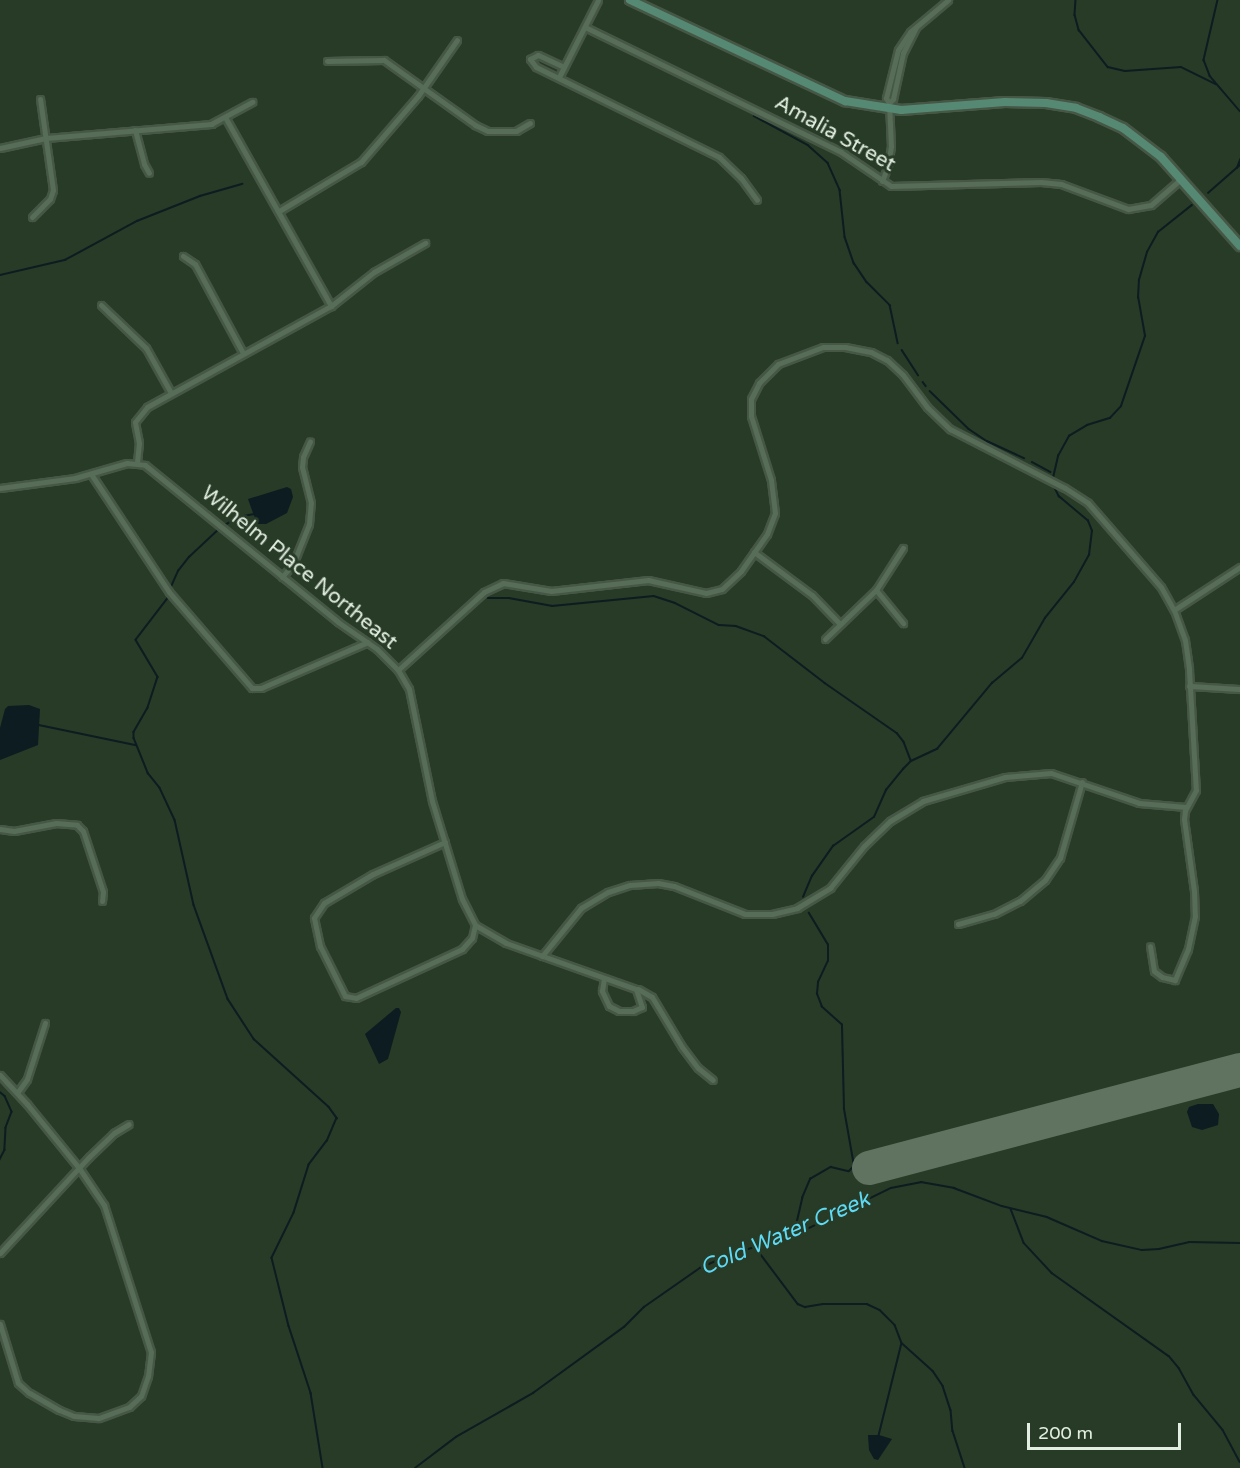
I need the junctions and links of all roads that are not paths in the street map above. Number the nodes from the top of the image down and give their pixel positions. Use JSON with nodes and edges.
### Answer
{"nodes":[{"id":1,"x":598,"y":0,"type":"edge"},
{"id":2,"x":630,"y":0,"type":"edge"},
{"id":3,"x":948,"y":0,"type":"edge"},
{"id":4,"x":585,"y":27,"type":"junction"},
{"id":5,"x":457,"y":40,"type":"dead end"},
{"id":6,"x":327,"y":61,"type":"dead end"},
{"id":7,"x":564,"y":67,"type":"junction"},
{"id":8,"x":559,"y":76,"type":"junction"},
{"id":9,"x":424,"y":88,"type":"junction"},
{"id":10,"x":40,"y":99,"type":"dead end"},
{"id":11,"x":252,"y":102,"type":"dead end"},
{"id":12,"x":889,"y":106,"type":"junction"},
{"id":13,"x":225,"y":117,"type":"junction"},
{"id":14,"x":530,"y":123,"type":"dead end"},
{"id":15,"x":135,"y":130,"type":"junction"},
{"id":16,"x":46,"y":138,"type":"junction"},
{"id":17,"x":0,"y":148,"type":"edge"},
{"id":18,"x":149,"y":173,"type":"dead end"},
{"id":19,"x":1181,"y":179,"type":"junction"},
{"id":20,"x":882,"y":181,"type":"junction"},
{"id":21,"x":757,"y":200,"type":"dead end"},
{"id":22,"x":279,"y":211,"type":"junction"},
{"id":23,"x":32,"y":217,"type":"dead end"},
{"id":24,"x":425,"y":243,"type":"dead end"},
{"id":25,"x":1240,"y":246,"type":"edge"},
{"id":26,"x":183,"y":256,"type":"dead end"},
{"id":27,"x":101,"y":305,"type":"dead end"},
{"id":28,"x":331,"y":306,"type":"junction"},
{"id":29,"x":243,"y":353,"type":"junction"},
{"id":30,"x":171,"y":393,"type":"junction"},
{"id":31,"x":310,"y":441,"type":"dead end"},
{"id":32,"x":137,"y":462,"type":"junction"},
{"id":33,"x":91,"y":474,"type":"junction"},
{"id":34,"x":0,"y":488,"type":"edge"},
{"id":35,"x":903,"y":548,"type":"dead end"},
{"id":36,"x":754,"y":552,"type":"junction"},
{"id":37,"x":1240,"y":567,"type":"edge"},
{"id":38,"x":282,"y":577,"type":"junction"},
{"id":39,"x":876,"y":590,"type":"junction"},
{"id":40,"x":1174,"y":610,"type":"junction"},
{"id":41,"x":903,"y":623,"type":"dead end"},
{"id":42,"x":840,"y":624,"type":"junction"},
{"id":43,"x":825,"y":639,"type":"dead end"},
{"id":44,"x":368,"y":642,"type":"junction"},
{"id":45,"x":398,"y":670,"type":"junction"},
{"id":46,"x":1189,"y":686,"type":"junction"},
{"id":47,"x":1240,"y":689,"type":"edge"},
{"id":48,"x":1082,"y":782,"type":"junction"},
{"id":49,"x":1186,"y":807,"type":"junction"},
{"id":50,"x":0,"y":829,"type":"edge"},
{"id":51,"x":445,"y":842,"type":"junction"},
{"id":52,"x":102,"y":901,"type":"dead end"},
{"id":53,"x":958,"y":924,"type":"dead end"},
{"id":54,"x":475,"y":925,"type":"junction"},
{"id":55,"x":1150,"y":946,"type":"dead end"},
{"id":56,"x":542,"y":956,"type":"junction"},
{"id":57,"x":604,"y":978,"type":"junction"},
{"id":58,"x":636,"y":989,"type":"junction"},
{"id":59,"x":45,"y":1023,"type":"dead end"},
{"id":60,"x":0,"y":1075,"type":"edge"},
{"id":61,"x":713,"y":1080,"type":"dead end"},
{"id":62,"x":17,"y":1093,"type":"junction"},
{"id":63,"x":129,"y":1124,"type":"dead end"},
{"id":64,"x":79,"y":1168,"type":"junction"},
{"id":65,"x":0,"y":1253,"type":"edge"},
{"id":66,"x":0,"y":1324,"type":"edge"}],
"edges":[{"from":1,"to":4,"type":"street"},
{"from":2,"to":12,"type":"main road"},
{"from":3,"to":12,"type":"street"},
{"from":4,"to":7,"type":"street"},
{"from":4,"to":20,"type":"street","name":"Amalia Street"},
{"from":5,"to":9,"type":"street"},
{"from":6,"to":9,"type":"street"},
{"from":7,"to":8,"type":"street"},
{"from":7,"to":8,"type":"street"},
{"from":8,"to":21,"type":"street"},
{"from":9,"to":14,"type":"street"},
{"from":9,"to":22,"type":"street"},
{"from":10,"to":16,"type":"street"},
{"from":11,"to":13,"type":"street"},
{"from":12,"to":19,"type":"main road"},
{"from":12,"to":20,"type":"street"},
{"from":13,"to":15,"type":"street"},
{"from":13,"to":22,"type":"street"},
{"from":15,"to":16,"type":"street"},
{"from":15,"to":18,"type":"street"},
{"from":16,"to":17,"type":"street"},
{"from":16,"to":23,"type":"street"},
{"from":19,"to":20,"type":"street","name":"Amalia Street"},
{"from":19,"to":25,"type":"main road"},
{"from":22,"to":28,"type":"street"},
{"from":24,"to":28,"type":"street"},
{"from":26,"to":29,"type":"street"},
{"from":27,"to":30,"type":"street"},
{"from":28,"to":29,"type":"street"},
{"from":29,"to":30,"type":"street"},
{"from":30,"to":32,"type":"street"},
{"from":31,"to":38,"type":"street"},
{"from":32,"to":33,"type":"street"},
{"from":32,"to":38,"type":"street","name":"Wilhelm Place Northeast"},
{"from":33,"to":34,"type":"street"},
{"from":33,"to":44,"type":"street"},
{"from":35,"to":39,"type":"street"},
{"from":36,"to":40,"type":"street"},
{"from":36,"to":42,"type":"street"},
{"from":36,"to":45,"type":"street"},
{"from":37,"to":40,"type":"street"},
{"from":38,"to":44,"type":"street","name":"Wilhelm Place Northeast"},
{"from":39,"to":41,"type":"street"},
{"from":39,"to":42,"type":"street"},
{"from":40,"to":46,"type":"street"},
{"from":42,"to":43,"type":"street"},
{"from":44,"to":45,"type":"street","name":"Wilhelm Place Northeast"},
{"from":45,"to":51,"type":"street","name":"Wilhelm Place Northeast"},
{"from":46,"to":47,"type":"street"},
{"from":46,"to":49,"type":"street"},
{"from":48,"to":49,"type":"street"},
{"from":48,"to":53,"type":"street"},
{"from":48,"to":56,"type":"street"},
{"from":49,"to":55,"type":"street"},
{"from":50,"to":52,"type":"street"},
{"from":51,"to":54,"type":"street","name":"Wilhelm Place Northeast"},
{"from":51,"to":54,"type":"street"},
{"from":54,"to":56,"type":"street"},
{"from":56,"to":57,"type":"street"},
{"from":57,"to":58,"type":"street"},
{"from":57,"to":58,"type":"street"},
{"from":58,"to":61,"type":"street"},
{"from":59,"to":62,"type":"street"},
{"from":60,"to":62,"type":"street"},
{"from":62,"to":64,"type":"street"},
{"from":63,"to":64,"type":"street"},
{"from":64,"to":65,"type":"street"},
{"from":64,"to":66,"type":"street"}]}
